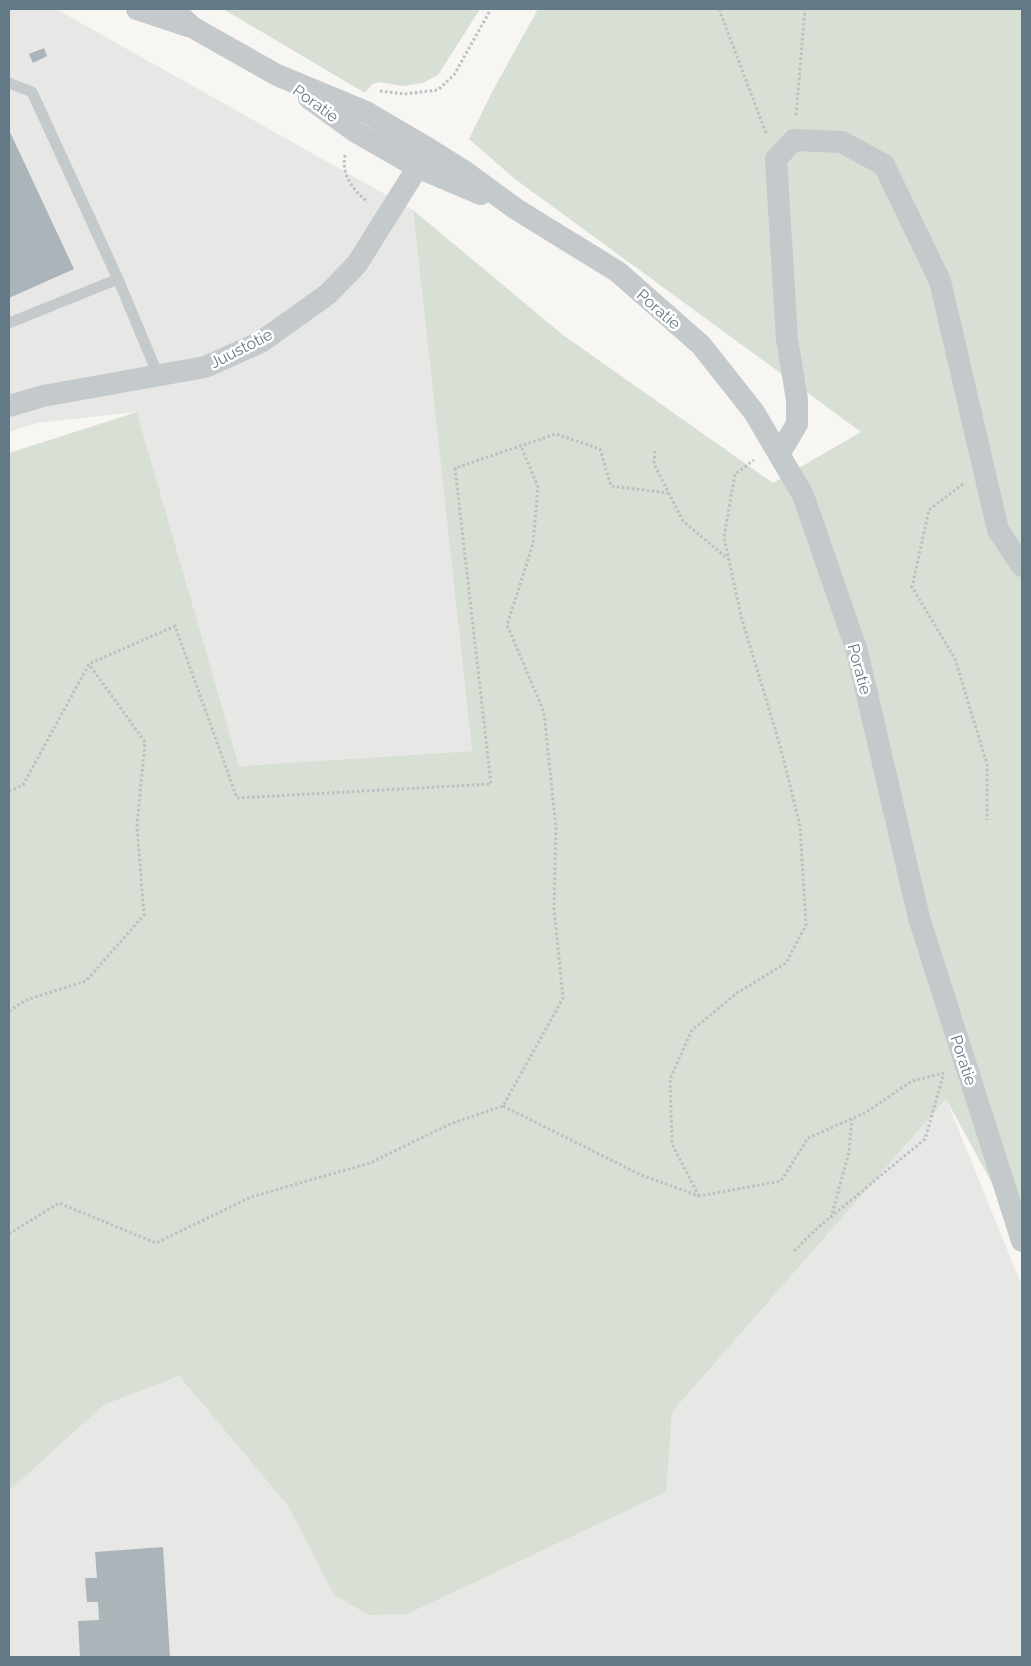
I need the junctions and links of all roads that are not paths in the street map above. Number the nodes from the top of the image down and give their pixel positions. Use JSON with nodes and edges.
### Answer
{"nodes":[{"id":1,"x":137,"y":9,"type":"edge"},
{"id":2,"x":173,"y":9,"type":"edge"},
{"id":3,"x":192,"y":27,"type":"junction"},
{"id":4,"x":277,"y":75,"type":"junction"},
{"id":5,"x":9,"y":83,"type":"edge"},
{"id":6,"x":421,"y":162,"type":"junction"},
{"id":7,"x":516,"y":208,"type":"junction"},
{"id":8,"x":118,"y":279,"type":"junction"},
{"id":9,"x":9,"y":324,"type":"edge"},
{"id":10,"x":158,"y":375,"type":"junction"},
{"id":11,"x":9,"y":406,"type":"edge"},
{"id":12,"x":776,"y":450,"type":"junction"},
{"id":13,"x":1022,"y":566,"type":"edge"},
{"id":14,"x":1022,"y":1241,"type":"edge"}],
"edges":[{"from":1,"to":3,"type":"street","name":"Poratie"},
{"from":2,"to":3,"type":"street","name":"Poratie"},
{"from":3,"to":4,"type":"street","name":"Poratie"},
{"from":4,"to":6,"type":"street","name":"Poratie"},
{"from":4,"to":7,"type":"street","name":"Poratie"},
{"from":5,"to":8,"type":"lane"},
{"from":6,"to":7,"type":"street","name":"Poratie"},
{"from":6,"to":10,"type":"street","name":"Juustotie"},
{"from":7,"to":12,"type":"street","name":"Poratie"},
{"from":8,"to":9,"type":"lane"},
{"from":8,"to":10,"type":"lane"},
{"from":10,"to":11,"type":"street","name":"Juustotie"},
{"from":12,"to":13,"type":"street"},
{"from":12,"to":14,"type":"street","name":"Poratie"}]}
